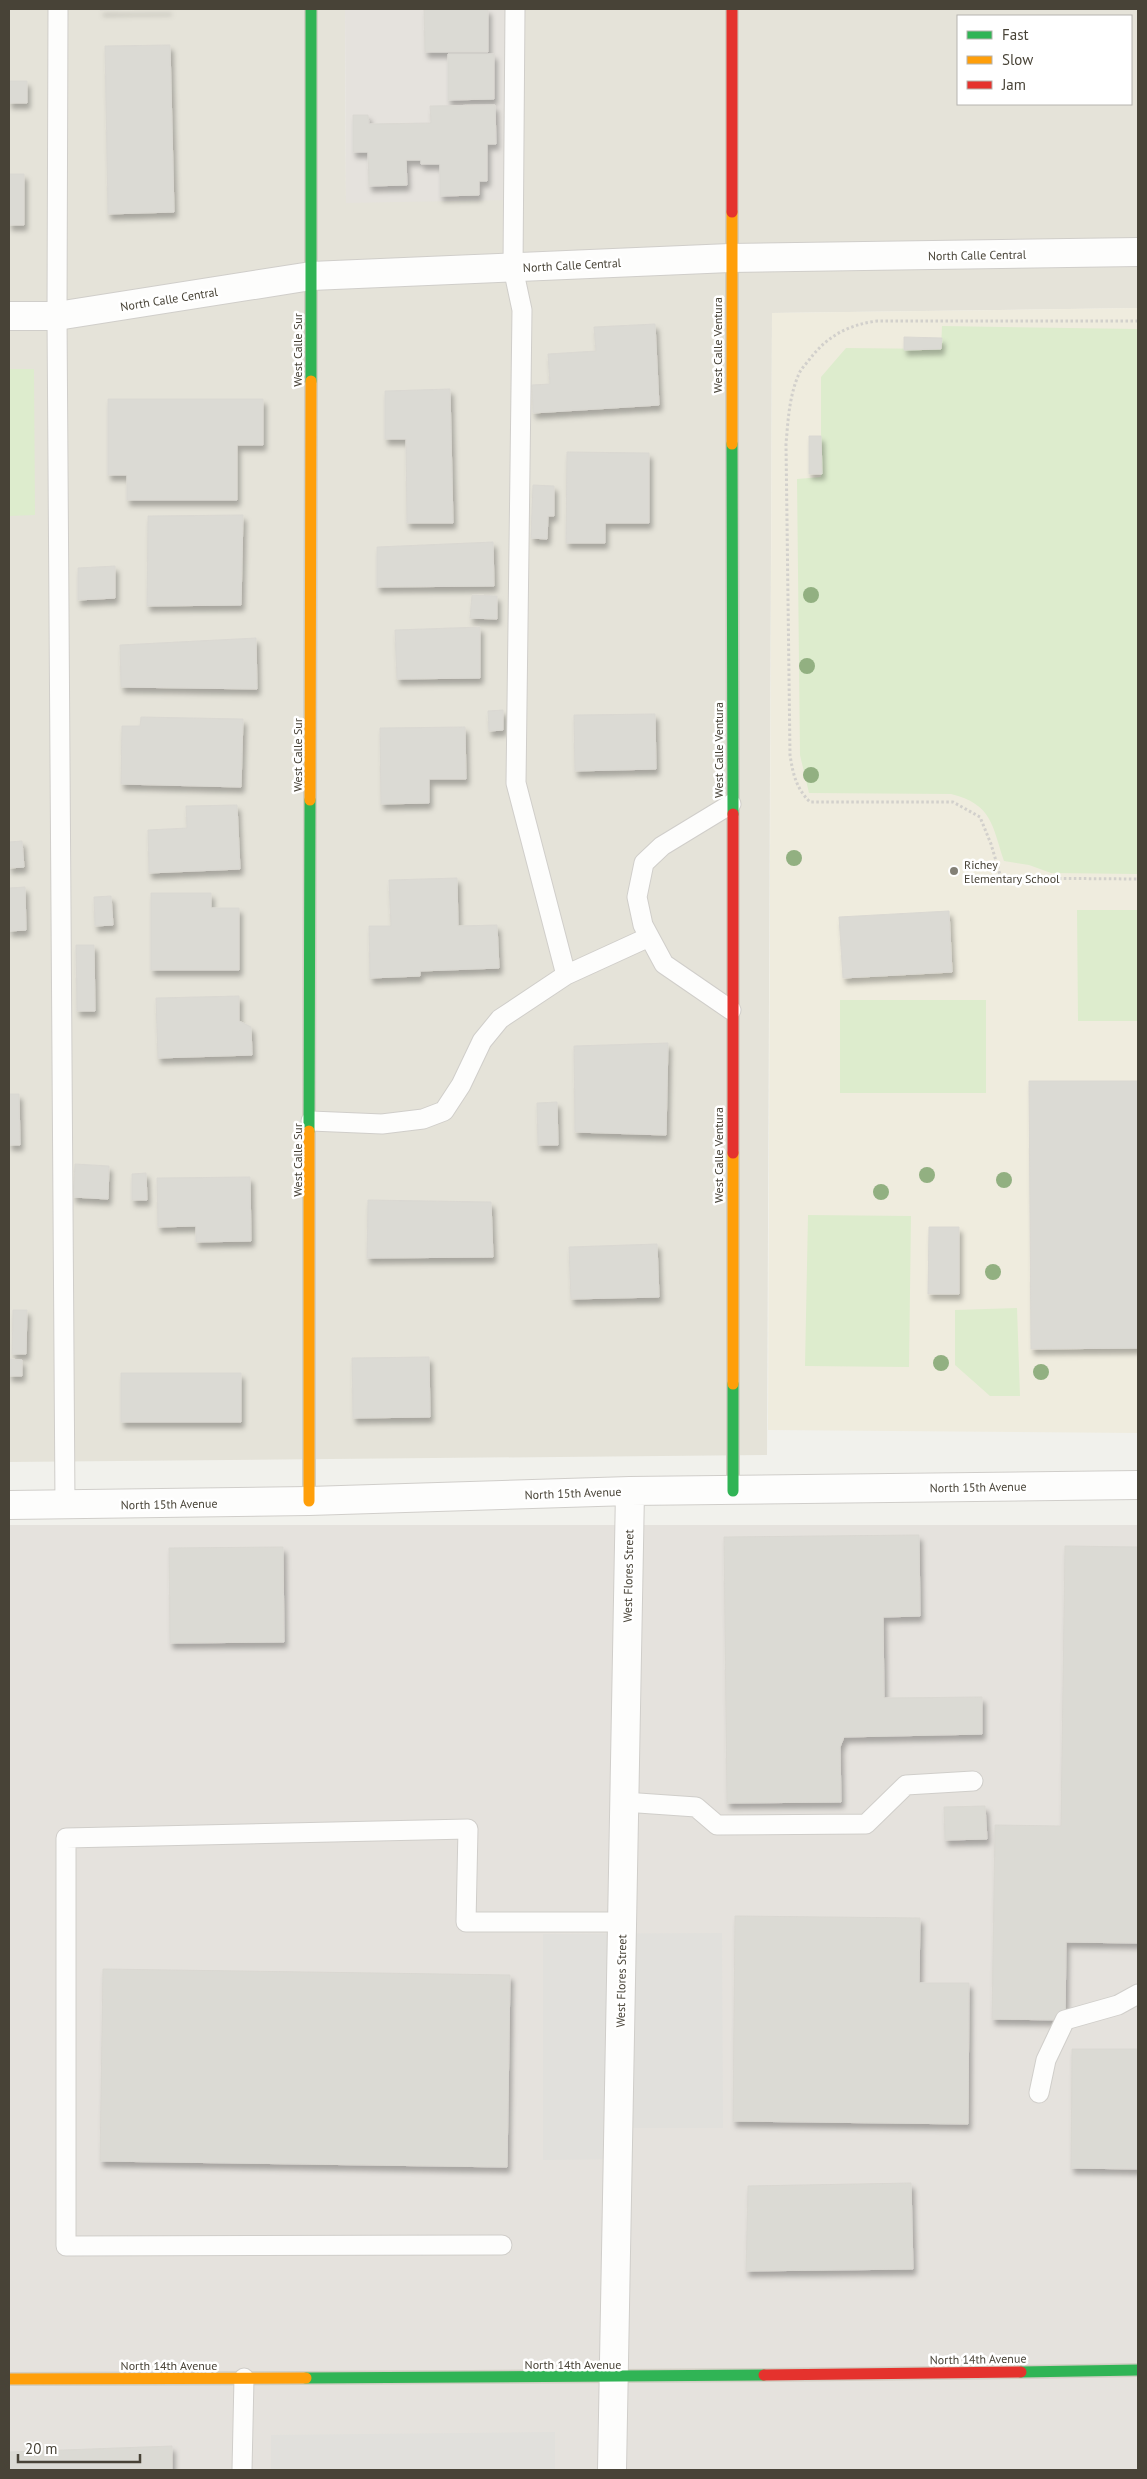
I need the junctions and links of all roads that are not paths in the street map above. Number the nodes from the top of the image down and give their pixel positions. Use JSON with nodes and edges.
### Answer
{"nodes":[{"id":1,"x":58,"y":9,"type":"edge"},
{"id":2,"x":311,"y":9,"type":"edge"},
{"id":3,"x":515,"y":9,"type":"edge"},
{"id":4,"x":732,"y":9,"type":"edge"},
{"id":5,"x":1138,"y":252,"type":"edge"},
{"id":6,"x":730,"y":258,"type":"junction"},
{"id":7,"x":513,"y":268,"type":"junction"},
{"id":8,"x":311,"y":276,"type":"junction"},
{"id":9,"x":9,"y":316,"type":"edge"},
{"id":10,"x":57,"y":316,"type":"junction"},
{"id":11,"x":731,"y":804,"type":"junction"},
{"id":12,"x":649,"y":937,"type":"junction"},
{"id":13,"x":566,"y":975,"type":"junction"},
{"id":14,"x":731,"y":1010,"type":"junction"},
{"id":15,"x":311,"y":1121,"type":"junction"},
{"id":16,"x":1138,"y":1485,"type":"edge"},
{"id":17,"x":630,"y":1492,"type":"junction"},
{"id":18,"x":733,"y":1492,"type":"junction"},
{"id":19,"x":309,"y":1501,"type":"junction"},
{"id":20,"x":65,"y":1505,"type":"junction"},
{"id":21,"x":9,"y":1506,"type":"edge"},
{"id":22,"x":973,"y":1781,"type":"dead end"},
{"id":23,"x":624,"y":1802,"type":"junction"},
{"id":24,"x":622,"y":1922,"type":"junction"},
{"id":25,"x":1138,"y":1994,"type":"edge"},
{"id":26,"x":1040,"y":2093,"type":"dead end"},
{"id":27,"x":502,"y":2245,"type":"dead end"},
{"id":28,"x":1138,"y":2370,"type":"edge"},
{"id":29,"x":613,"y":2377,"type":"junction"},
{"id":30,"x":244,"y":2378,"type":"junction"},
{"id":31,"x":9,"y":2379,"type":"edge"},
{"id":32,"x":242,"y":2470,"type":"edge"},
{"id":33,"x":612,"y":2470,"type":"edge"}],
"edges":[{"from":1,"to":10,"type":"lane"},
{"from":2,"to":8,"type":"street","name":"West Calle Sur"},
{"from":3,"to":7,"type":"lane"},
{"from":4,"to":6,"type":"street","name":"West Calle Ventura"},
{"from":5,"to":6,"type":"street","name":"North Calle Central"},
{"from":6,"to":7,"type":"street","name":"North Calle Central"},
{"from":6,"to":11,"type":"street","name":"West Calle Ventura"},
{"from":7,"to":8,"type":"street","name":"North Calle Central"},
{"from":7,"to":13,"type":"lane"},
{"from":8,"to":10,"type":"street","name":"North Calle Central"},
{"from":8,"to":15,"type":"street","name":"West Calle Sur"},
{"from":9,"to":10,"type":"street","name":"North Calle Central"},
{"from":10,"to":20,"type":"lane"},
{"from":11,"to":12,"type":"lane"},
{"from":11,"to":14,"type":"street","name":"West Calle Ventura"},
{"from":12,"to":13,"type":"lane"},
{"from":12,"to":14,"type":"lane"},
{"from":13,"to":15,"type":"lane"},
{"from":14,"to":18,"type":"street","name":"West Calle Ventura"},
{"from":15,"to":19,"type":"street","name":"West Calle Sur"},
{"from":16,"to":18,"type":"street","name":"North 15th Avenue"},
{"from":17,"to":18,"type":"street","name":"North 15th Avenue"},
{"from":17,"to":19,"type":"street","name":"North 15th Avenue"},
{"from":17,"to":23,"type":"street","name":"West Flores Street"},
{"from":19,"to":20,"type":"street","name":"North 15th Avenue"},
{"from":20,"to":21,"type":"street","name":"North 15th Avenue"},
{"from":22,"to":23,"type":"lane"},
{"from":23,"to":24,"type":"street","name":"West Flores Street"},
{"from":24,"to":27,"type":"lane"},
{"from":24,"to":29,"type":"street","name":"West Flores Street"},
{"from":25,"to":26,"type":"lane"},
{"from":28,"to":29,"type":"street","name":"North 14th Avenue"},
{"from":29,"to":30,"type":"street","name":"North 14th Avenue"},
{"from":29,"to":33,"type":"street","name":"West Flores Street"},
{"from":30,"to":31,"type":"street","name":"North 14th Avenue"},
{"from":30,"to":32,"type":"lane"}]}
